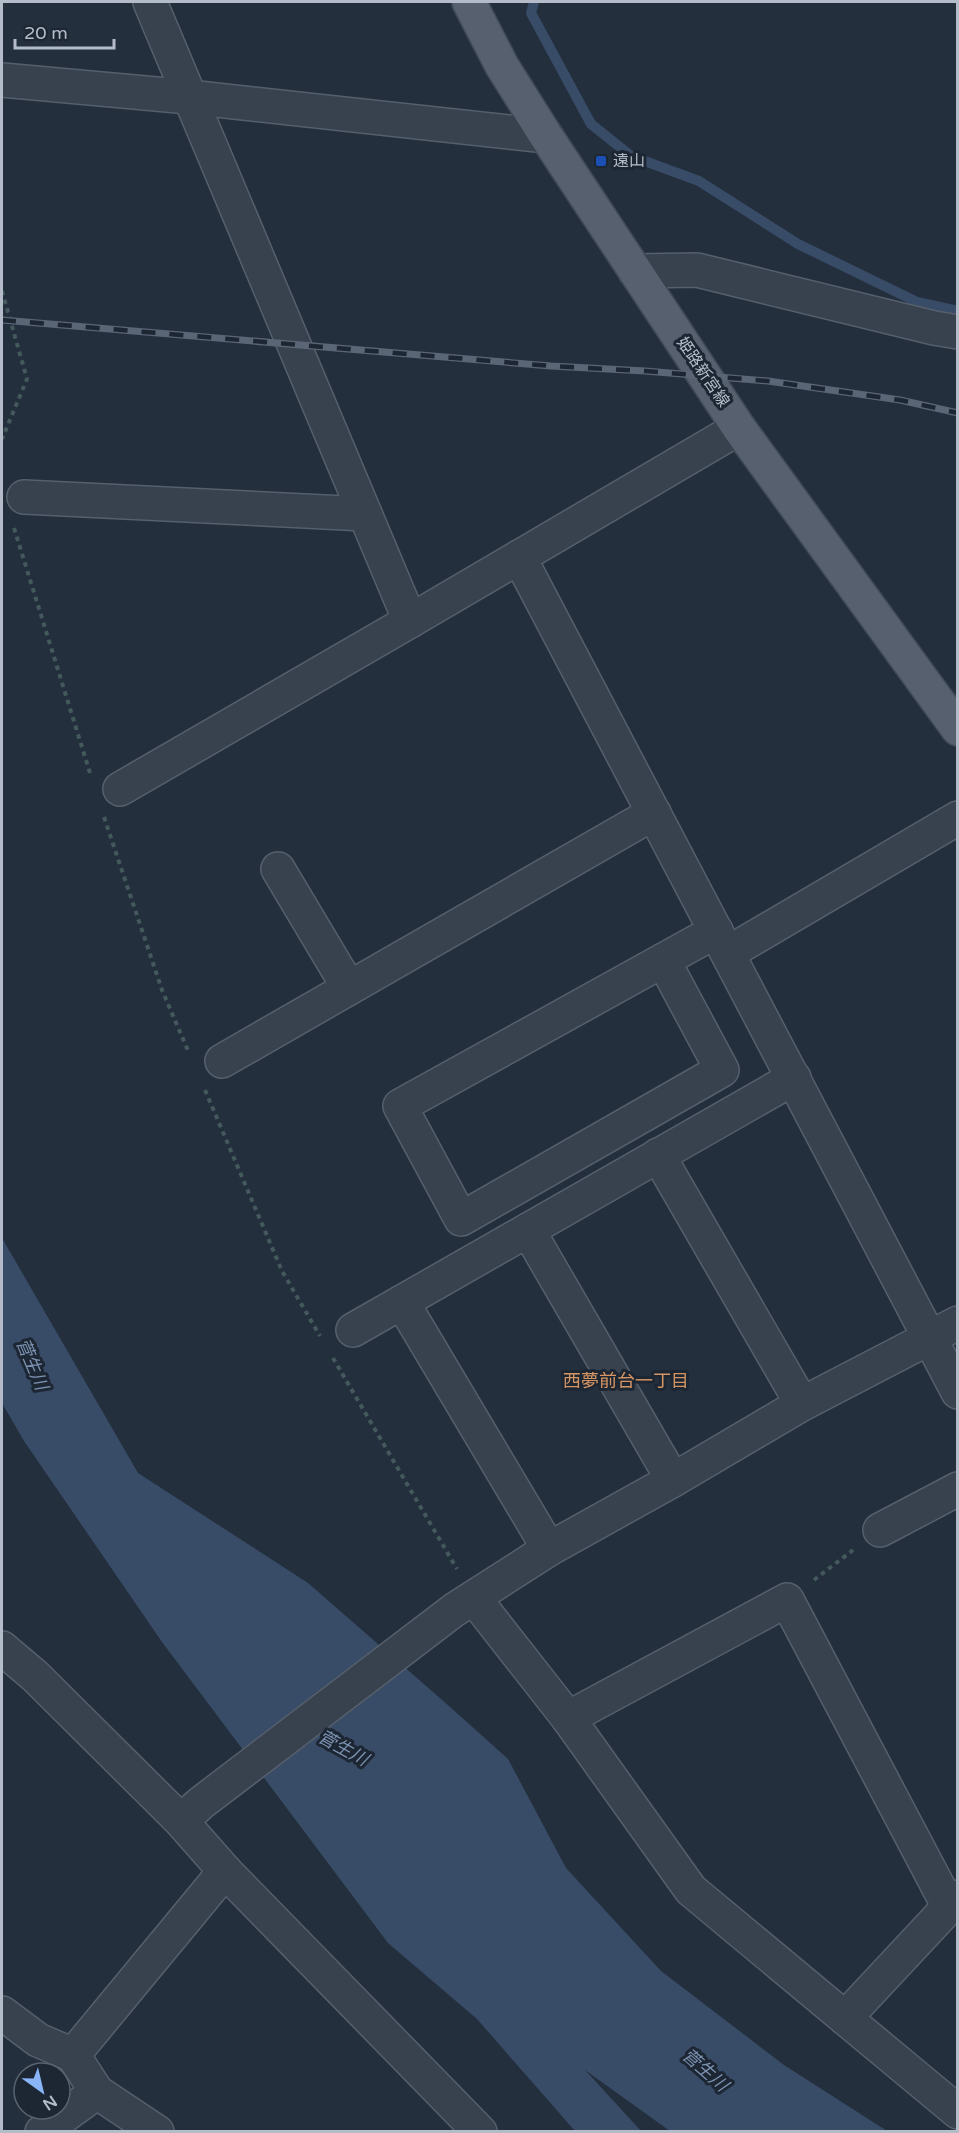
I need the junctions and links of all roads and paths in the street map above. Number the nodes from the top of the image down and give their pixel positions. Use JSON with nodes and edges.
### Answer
{"nodes":[{"id":1,"x":150,"y":2,"type":"edge"},
{"id":2,"x":469,"y":2,"type":"edge"},
{"id":3,"x":2,"y":80,"type":"edge"},
{"id":4,"x":189,"y":97,"type":"junction"},
{"id":5,"x":546,"y":135,"type":"junction"},
{"id":6,"x":635,"y":271,"type":"junction"},
{"id":7,"x":2,"y":291,"type":"edge"},
{"id":8,"x":957,"y":332,"type":"edge"},
{"id":9,"x":739,"y":428,"type":"junction"},
{"id":10,"x":2,"y":439,"type":"edge"},
{"id":11,"x":24,"y":497,"type":"dead end"},
{"id":12,"x":365,"y":514,"type":"junction"},
{"id":13,"x":519,"y":557,"type":"junction"},
{"id":14,"x":410,"y":621,"type":"junction"},
{"id":15,"x":957,"y":729,"type":"edge"},
{"id":16,"x":120,"y":789,"type":"dead end"},
{"id":17,"x":654,"y":813,"type":"junction"},
{"id":18,"x":957,"y":818,"type":"edge"},
{"id":19,"x":278,"y":869,"type":"dead end"},
{"id":20,"x":722,"y":942,"type":"junction"},
{"id":21,"x":663,"y":960,"type":"dead end"},
{"id":22,"x":349,"y":988,"type":"junction"},
{"id":23,"x":222,"y":1061,"type":"dead end"},
{"id":24,"x":794,"y":1078,"type":"junction"},
{"id":25,"x":658,"y":1155,"type":"junction"},
{"id":26,"x":528,"y":1230,"type":"junction"},
{"id":27,"x":402,"y":1302,"type":"junction"},
{"id":28,"x":353,"y":1330,"type":"dead end"},
{"id":29,"x":944,"y":1330,"type":"edge"},
{"id":30,"x":957,"y":1392,"type":"edge"},
{"id":31,"x":802,"y":1404,"type":"junction"},
{"id":32,"x":674,"y":1480,"type":"junction"},
{"id":33,"x":957,"y":1489,"type":"edge"},
{"id":34,"x":880,"y":1530,"type":"joint"},
{"id":35,"x":549,"y":1549,"type":"junction"},
{"id":36,"x":787,"y":1600,"type":"junction"},
{"id":37,"x":464,"y":1604,"type":"junction"},
{"id":38,"x":2,"y":1648,"type":"edge"},
{"id":39,"x":568,"y":1718,"type":"junction"},
{"id":40,"x":191,"y":1812,"type":"junction"},
{"id":41,"x":225,"y":1871,"type":"junction"},
{"id":42,"x":953,"y":1902,"type":"edge"},
{"id":43,"x":2,"y":2013,"type":"edge"},
{"id":44,"x":845,"y":2018,"type":"junction"},
{"id":45,"x":73,"y":2055,"type":"junction"},
{"id":46,"x":97,"y":2092,"type":"junction"},
{"id":47,"x":957,"y":2112,"type":"edge"},
{"id":48,"x":42,"y":2132,"type":"edge"},
{"id":49,"x":157,"y":2132,"type":"edge"},
{"id":50,"x":480,"y":2132,"type":"edge"}],
"edges":[{"from":1,"to":4,"type":"street"},
{"from":2,"to":5,"type":"main road","name":"姫路新宮線"},
{"from":3,"to":4,"type":"street"},
{"from":4,"to":5,"type":"street"},
{"from":4,"to":12,"type":"street"},
{"from":5,"to":6,"type":"main road","name":"姫路新宮線"},
{"from":6,"to":8,"type":"street"},
{"from":6,"to":9,"type":"main road","name":"姫路新宮線"},
{"from":7,"to":10,"type":"path"},
{"from":9,"to":13,"type":"street"},
{"from":9,"to":15,"type":"main road","name":"姫路新宮線"},
{"from":11,"to":12,"type":"street"},
{"from":12,"to":14,"type":"street"},
{"from":13,"to":14,"type":"street"},
{"from":13,"to":17,"type":"street"},
{"from":14,"to":16,"type":"street"},
{"from":17,"to":20,"type":"street"},
{"from":17,"to":22,"type":"street"},
{"from":18,"to":20,"type":"street"},
{"from":19,"to":22,"type":"street"},
{"from":20,"to":21,"type":"street"},
{"from":20,"to":24,"type":"street"},
{"from":22,"to":23,"type":"street"},
{"from":24,"to":25,"type":"street"},
{"from":24,"to":29,"type":"street"},
{"from":25,"to":26,"type":"street"},
{"from":25,"to":31,"type":"street"},
{"from":26,"to":27,"type":"street"},
{"from":26,"to":32,"type":"street"},
{"from":27,"to":28,"type":"street"},
{"from":27,"to":35,"type":"street"},
{"from":29,"to":30,"type":"street"},
{"from":29,"to":31,"type":"street"},
{"from":31,"to":32,"type":"street"},
{"from":32,"to":35,"type":"street"},
{"from":33,"to":34,"type":"street"},
{"from":34,"to":36,"type":"path"},
{"from":35,"to":37,"type":"street"},
{"from":36,"to":39,"type":"street"},
{"from":36,"to":42,"type":"street"},
{"from":37,"to":39,"type":"street"},
{"from":37,"to":40,"type":"street"},
{"from":38,"to":40,"type":"street"},
{"from":39,"to":44,"type":"street"},
{"from":40,"to":41,"type":"street"},
{"from":41,"to":45,"type":"street"},
{"from":41,"to":50,"type":"street"},
{"from":42,"to":44,"type":"street"},
{"from":43,"to":45,"type":"street"},
{"from":44,"to":47,"type":"street"},
{"from":45,"to":46,"type":"street"},
{"from":46,"to":48,"type":"street"},
{"from":46,"to":49,"type":"street"}]}
